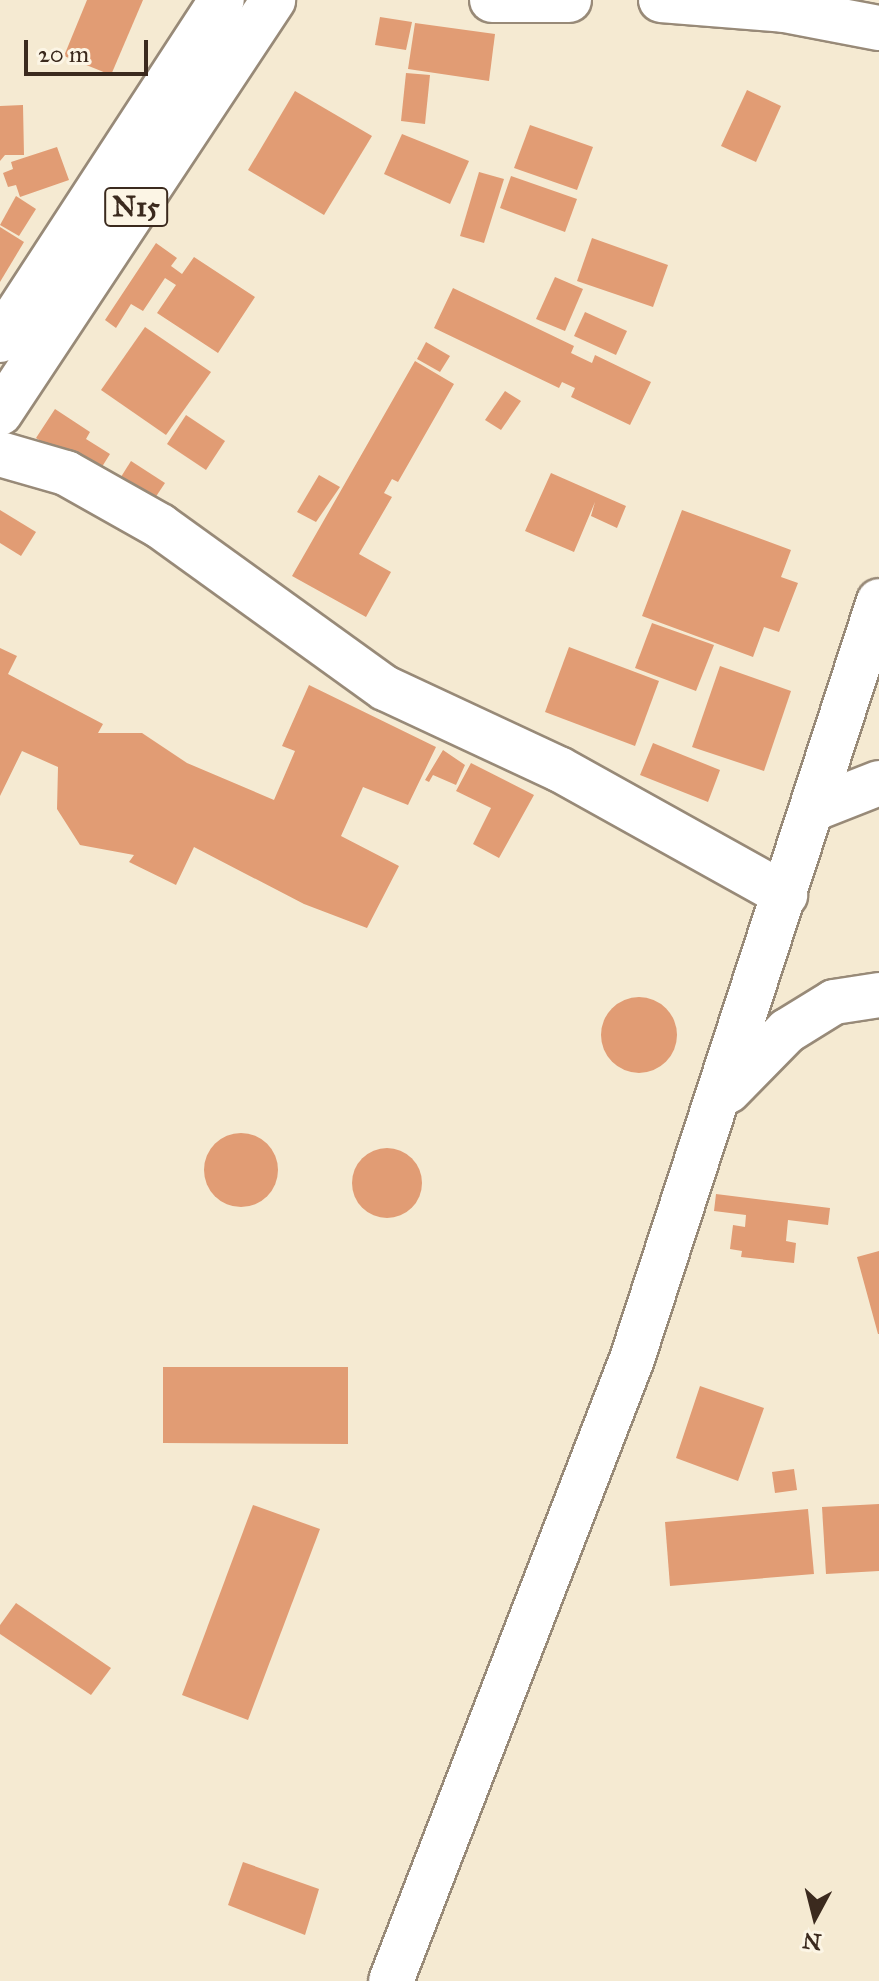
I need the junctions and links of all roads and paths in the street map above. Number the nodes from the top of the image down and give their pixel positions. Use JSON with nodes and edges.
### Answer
{"nodes":[{"id":1,"x":222,"y":0,"type":"edge"},
{"id":2,"x":273,"y":0,"type":"edge"},
{"id":3,"x":492,"y":0,"type":"edge"},
{"id":4,"x":569,"y":0,"type":"edge"},
{"id":5,"x":661,"y":0,"type":"edge"},
{"id":6,"x":879,"y":28,"type":"edge"},
{"id":7,"x":0,"y":340,"type":"edge"},
{"id":8,"x":0,"y":413,"type":"edge"},
{"id":9,"x":0,"y":454,"type":"edge"},
{"id":10,"x":879,"y":601,"type":"edge"},
{"id":11,"x":879,"y":783,"type":"edge"},
{"id":12,"x":813,"y":809,"type":"junction"},
{"id":13,"x":785,"y":895,"type":"junction"},
{"id":14,"x":879,"y":995,"type":"edge"},
{"id":15,"x":719,"y":1103,"type":"junction"},
{"id":16,"x":391,"y":1981,"type":"edge"}],
"edges":[{"from":1,"to":7,"type":"main road","number":"N15"},
{"from":2,"to":8,"type":"main road","number":"N15"},
{"from":3,"to":4,"type":"main road"},
{"from":5,"to":6,"type":"main road"},
{"from":9,"to":13,"type":"main road"},
{"from":10,"to":12,"type":"main road"},
{"from":11,"to":12,"type":"main road"},
{"from":12,"to":13,"type":"main road"},
{"from":13,"to":15,"type":"main road"},
{"from":14,"to":15,"type":"main road"},
{"from":15,"to":16,"type":"main road"}]}
